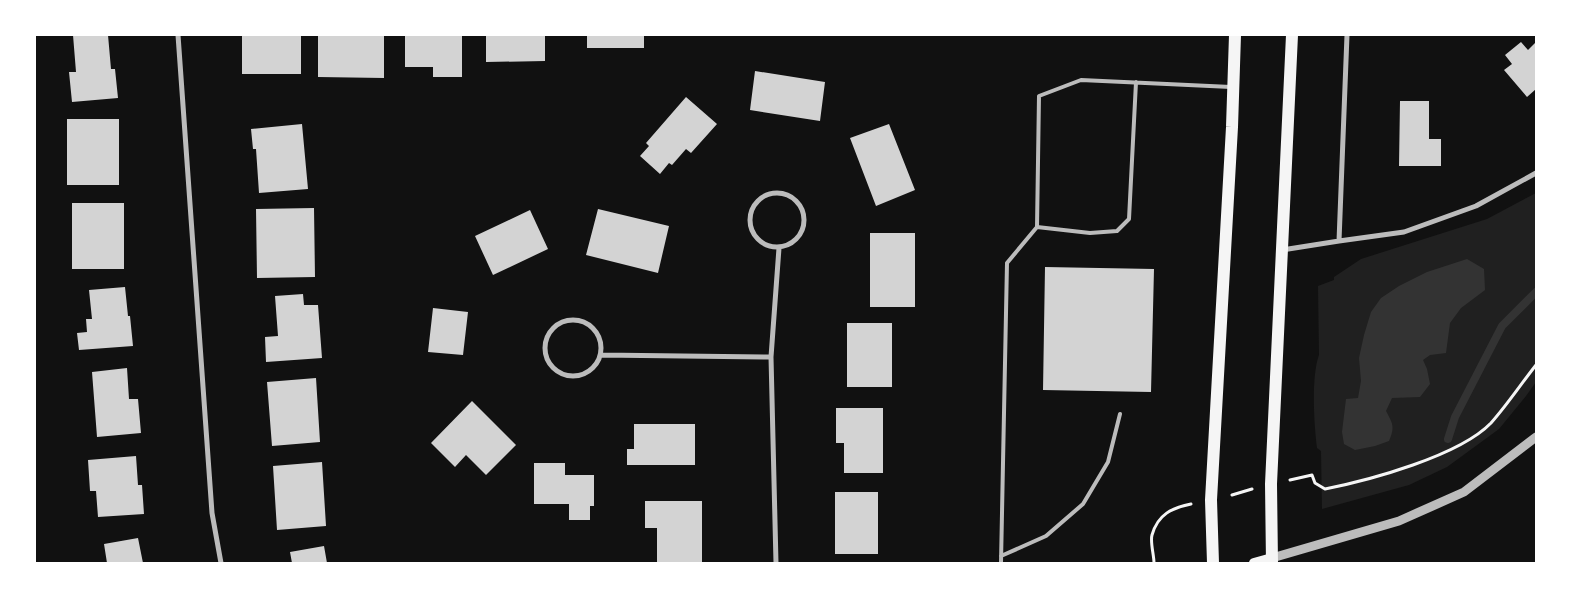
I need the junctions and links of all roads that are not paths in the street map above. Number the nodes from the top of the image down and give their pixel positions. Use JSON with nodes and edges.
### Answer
{"nodes":[{"id":1,"x":178,"y":35,"type":"edge"},
{"id":2,"x":1236,"y":35,"type":"edge"},
{"id":3,"x":1292,"y":35,"type":"edge"},
{"id":4,"x":1347,"y":35,"type":"edge"},
{"id":5,"x":1136,"y":82,"type":"junction"},
{"id":6,"x":1234,"y":87,"type":"junction"},
{"id":7,"x":1536,"y":173,"type":"edge"},
{"id":8,"x":1037,"y":227,"type":"junction"},
{"id":9,"x":1340,"y":240,"type":"junction"},
{"id":10,"x":778,"y":248,"type":"junction"},
{"id":11,"x":1282,"y":250,"type":"junction"},
{"id":12,"x":601,"y":355,"type":"junction"},
{"id":13,"x":771,"y":357,"type":"junction"},
{"id":14,"x":1120,"y":414,"type":"dead end"},
{"id":15,"x":1536,"y":438,"type":"edge"},
{"id":16,"x":1001,"y":556,"type":"junction"},
{"id":17,"x":1272,"y":560,"type":"edge"},
{"id":18,"x":221,"y":563,"type":"edge"},
{"id":19,"x":776,"y":563,"type":"edge"},
{"id":20,"x":1001,"y":563,"type":"edge"},
{"id":21,"x":1213,"y":563,"type":"edge"},
{"id":22,"x":1254,"y":563,"type":"edge"}],
"edges":[{"from":1,"to":18,"type":"street"},
{"from":2,"to":6,"type":"main road"},
{"from":3,"to":11,"type":"main road"},
{"from":4,"to":9,"type":"street"},
{"from":5,"to":6,"type":"lane"},
{"from":5,"to":8,"type":"lane"},
{"from":5,"to":8,"type":"lane"},
{"from":6,"to":21,"type":"main road"},
{"from":7,"to":9,"type":"street"},
{"from":8,"to":16,"type":"lane"},
{"from":9,"to":11,"type":"street"},
{"from":10,"to":10,"type":"street"},
{"from":10,"to":13,"type":"street"},
{"from":11,"to":17,"type":"main road"},
{"from":12,"to":12,"type":"street"},
{"from":12,"to":13,"type":"street"},
{"from":13,"to":19,"type":"street"},
{"from":14,"to":16,"type":"lane"},
{"from":15,"to":17,"type":"street"},
{"from":16,"to":20,"type":"lane"},
{"from":17,"to":22,"type":"main road"}]}
